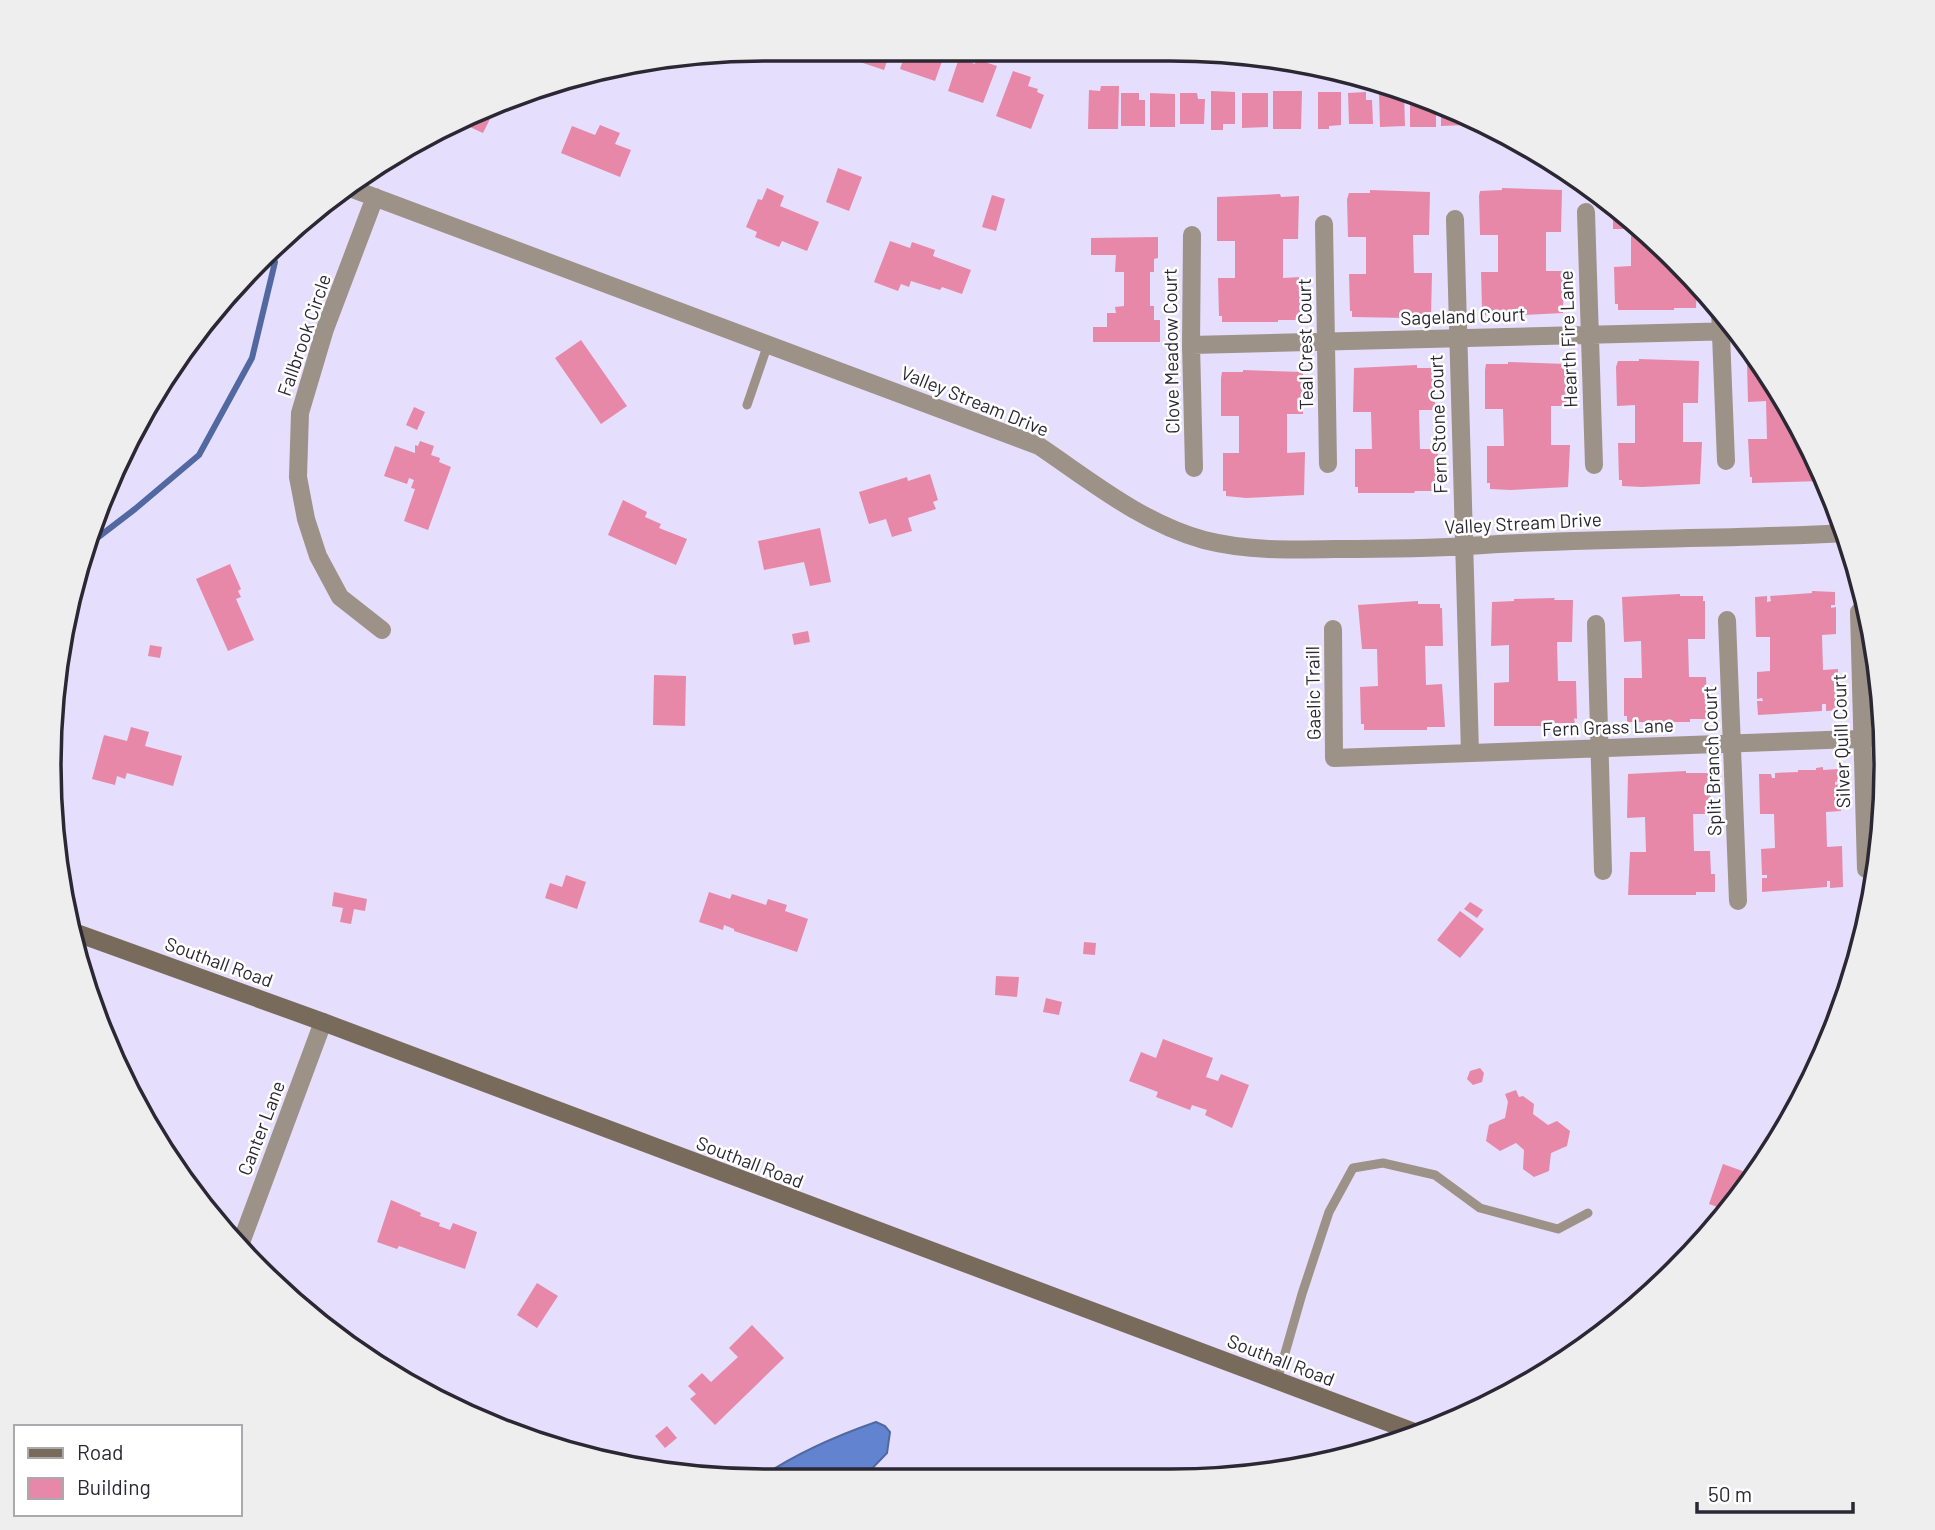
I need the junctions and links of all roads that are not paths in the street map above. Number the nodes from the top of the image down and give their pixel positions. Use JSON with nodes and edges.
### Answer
{"nodes":[{"id":1,"x":359,"y":191,"type":"edge"},
{"id":2,"x":375,"y":197,"type":"junction"},
{"id":3,"x":1586,"y":212,"type":"dead end"},
{"id":4,"x":1454,"y":219,"type":"dead end"},
{"id":5,"x":1324,"y":224,"type":"dead end"},
{"id":6,"x":1192,"y":235,"type":"dead end"},
{"id":7,"x":1723,"y":331,"type":"edge"},
{"id":8,"x":1588,"y":334,"type":"junction"},
{"id":9,"x":1457,"y":337,"type":"junction"},
{"id":10,"x":1728,"y":337,"type":"edge"},
{"id":11,"x":1325,"y":341,"type":"junction"},
{"id":12,"x":768,"y":344,"type":"junction"},
{"id":13,"x":1191,"y":345,"type":"junction"},
{"id":14,"x":747,"y":405,"type":"dead end"},
{"id":15,"x":1726,"y":461,"type":"dead end"},
{"id":16,"x":1328,"y":464,"type":"dead end"},
{"id":17,"x":1594,"y":465,"type":"dead end"},
{"id":18,"x":1194,"y":468,"type":"dead end"},
{"id":19,"x":1834,"y":534,"type":"edge"},
{"id":20,"x":1463,"y":546,"type":"junction"},
{"id":21,"x":1727,"y":620,"type":"dead end"},
{"id":22,"x":1858,"y":620,"type":"edge"},
{"id":23,"x":1596,"y":624,"type":"dead end"},
{"id":24,"x":1333,"y":629,"type":"dead end"},
{"id":25,"x":382,"y":630,"type":"dead end"},
{"id":26,"x":1873,"y":738,"type":"edge"},
{"id":27,"x":1862,"y":739,"type":"junction"},
{"id":28,"x":1733,"y":744,"type":"junction"},
{"id":29,"x":1600,"y":748,"type":"junction"},
{"id":30,"x":1469,"y":753,"type":"junction"},
{"id":31,"x":1334,"y":758,"type":"joint"},
{"id":32,"x":1866,"y":869,"type":"dead end"},
{"id":33,"x":1603,"y":871,"type":"dead end"},
{"id":34,"x":1738,"y":901,"type":"dead end"},
{"id":35,"x":82,"y":934,"type":"edge"},
{"id":36,"x":323,"y":1022,"type":"junction"},
{"id":37,"x":1588,"y":1213,"type":"dead end"},
{"id":38,"x":243,"y":1237,"type":"edge"},
{"id":39,"x":1277,"y":1381,"type":"junction"},
{"id":40,"x":1404,"y":1428,"type":"edge"}],
"edges":[{"from":1,"to":2,"type":"street","name":"Valley Stream Drive"},
{"from":2,"to":12,"type":"street","name":"Valley Stream Drive"},
{"from":2,"to":25,"type":"street","name":"Fallbrook Circle"},
{"from":3,"to":8,"type":"street","name":"Hearth Fire Lane"},
{"from":4,"to":9,"type":"street","name":"Fern Stone Court"},
{"from":5,"to":11,"type":"street","name":"Teal Crest Court"},
{"from":6,"to":13,"type":"street","name":"Clove Meadow Court"},
{"from":7,"to":8,"type":"street","name":"Sageland Court"},
{"from":8,"to":9,"type":"street","name":"Sageland Court"},
{"from":8,"to":17,"type":"street","name":"Hearth Fire Lane"},
{"from":9,"to":11,"type":"street","name":"Sageland Court"},
{"from":9,"to":20,"type":"street","name":"Fern Stone Court"},
{"from":10,"to":15,"type":"street"},
{"from":11,"to":13,"type":"street","name":"Sageland Court"},
{"from":11,"to":16,"type":"street","name":"Teal Crest Court"},
{"from":12,"to":14,"type":"lane"},
{"from":12,"to":20,"type":"street","name":"Valley Stream Drive"},
{"from":13,"to":18,"type":"street","name":"Clove Meadow Court"},
{"from":19,"to":20,"type":"street","name":"Valley Stream Drive"},
{"from":20,"to":30,"type":"street","name":"Fern Stone Court"},
{"from":21,"to":28,"type":"street","name":"Split Branch Court"},
{"from":22,"to":27,"type":"street","name":"Silver Quill Court"},
{"from":23,"to":29,"type":"street"},
{"from":24,"to":31,"type":"street","name":"Gaelic Traill"},
{"from":26,"to":27,"type":"street","name":"Fern Grass Lane"},
{"from":27,"to":28,"type":"street","name":"Fern Grass Lane"},
{"from":27,"to":32,"type":"street","name":"Silver Quill Court"},
{"from":28,"to":29,"type":"street","name":"Fern Grass Lane"},
{"from":28,"to":34,"type":"street","name":"Split Branch Court"},
{"from":29,"to":30,"type":"street","name":"Fern Grass Lane"},
{"from":29,"to":33,"type":"street"},
{"from":30,"to":31,"type":"street","name":"Fern Grass Lane"},
{"from":35,"to":36,"type":"street","name":"Southall Road"},
{"from":36,"to":38,"type":"street","name":"Canter Lane"},
{"from":36,"to":39,"type":"street","name":"Southall Road"},
{"from":37,"to":39,"type":"lane"},
{"from":39,"to":40,"type":"street","name":"Southall Road"}]}
